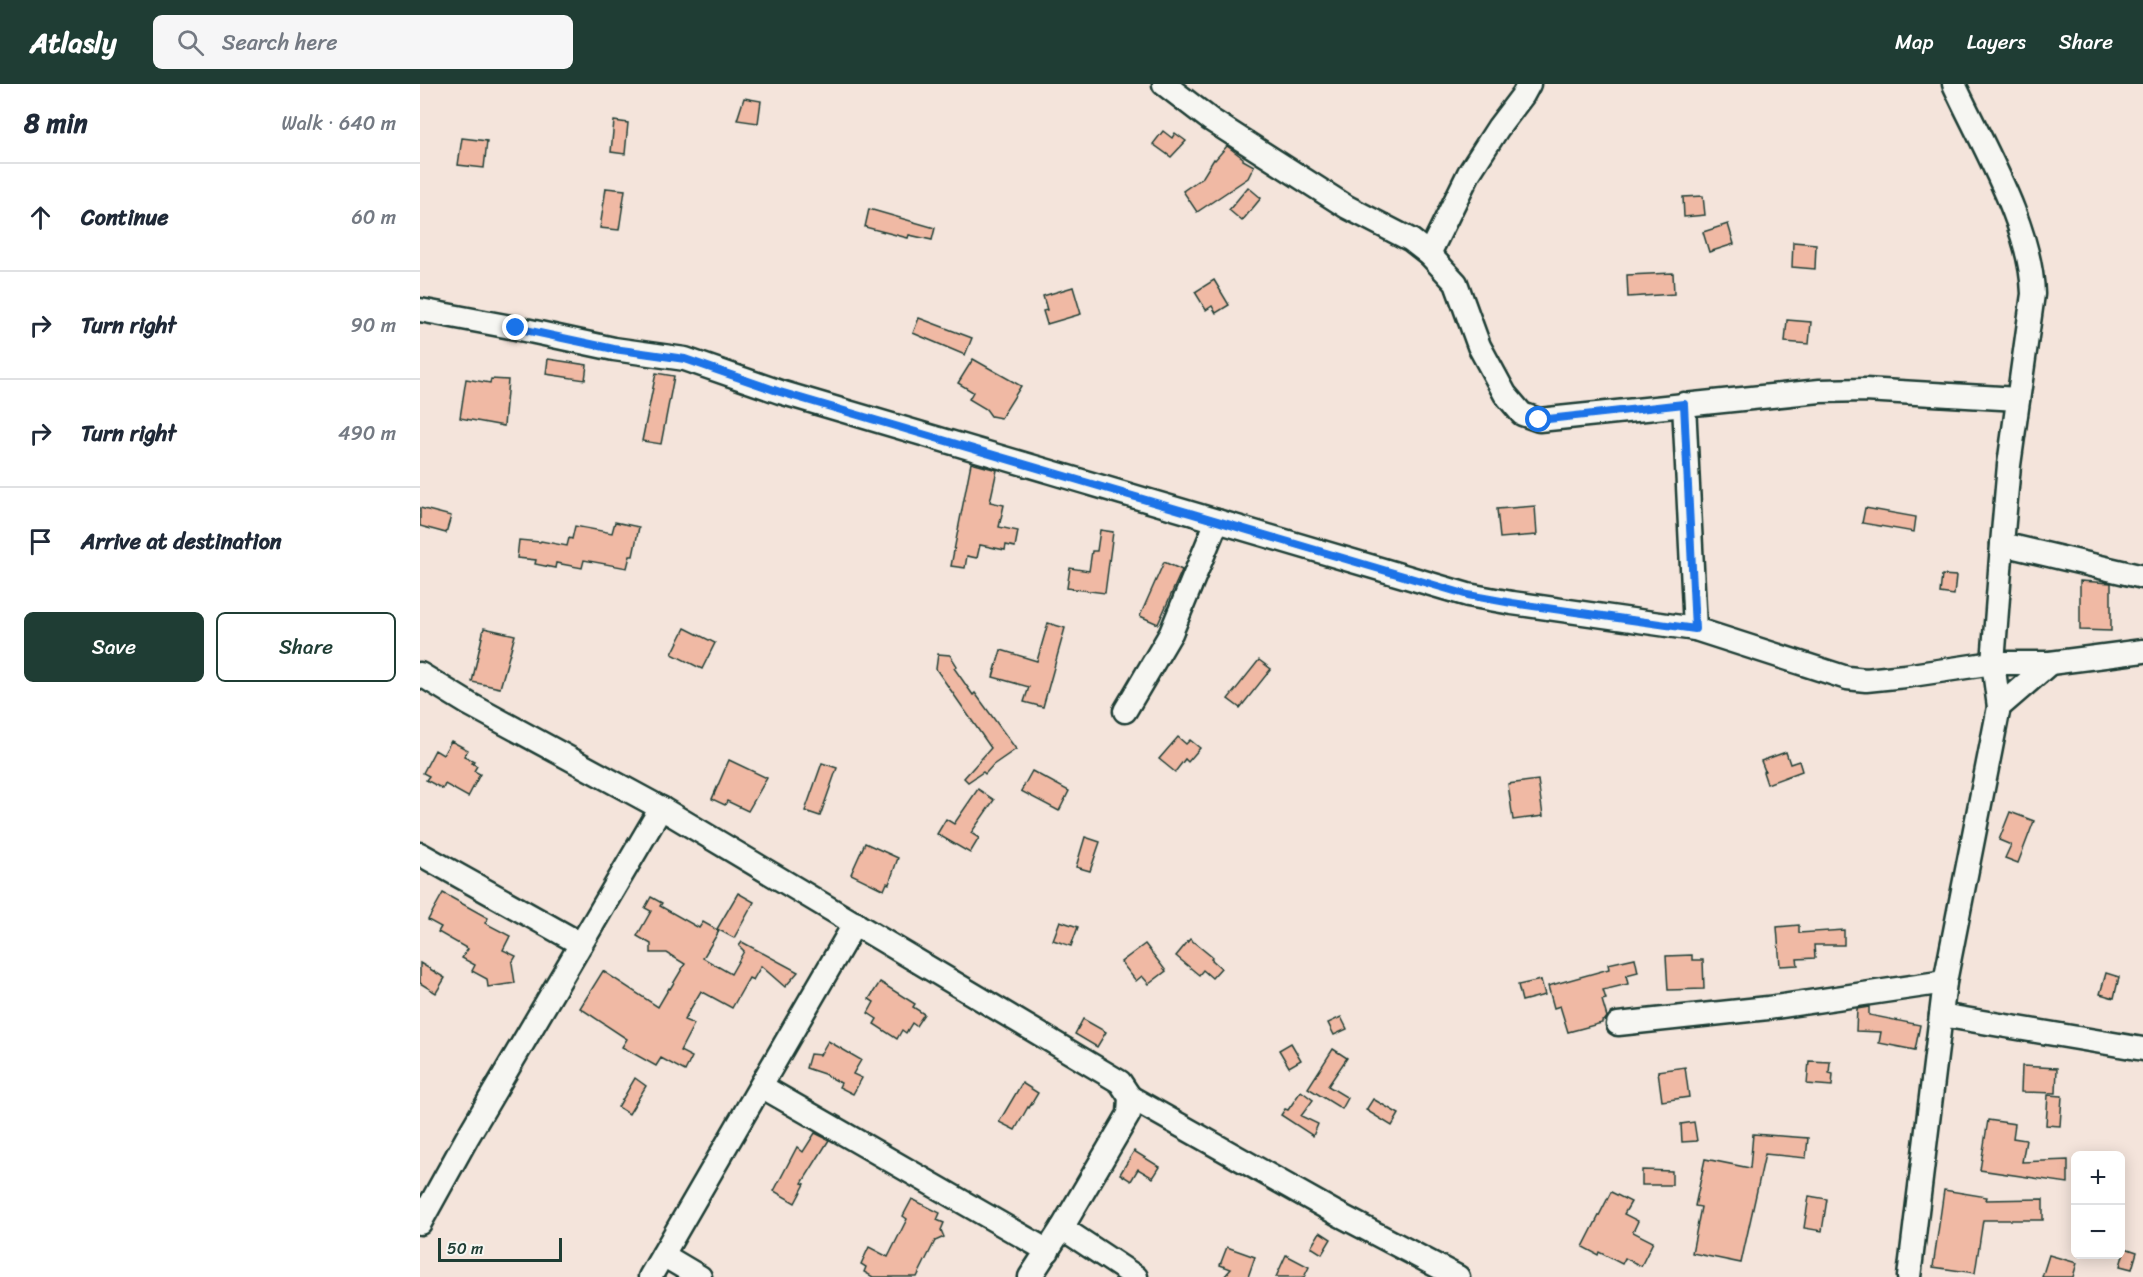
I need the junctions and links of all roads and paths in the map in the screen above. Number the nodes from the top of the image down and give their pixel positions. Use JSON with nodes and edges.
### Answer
{"nodes":[{"id":1,"x":1164,"y":84,"type":"edge"},
{"id":2,"x":1529,"y":84,"type":"edge"},
{"id":3,"x":1954,"y":84,"type":"edge"},
{"id":4,"x":1429,"y":255,"type":"junction"},
{"id":5,"x":420,"y":310,"type":"edge"},
{"id":6,"x":2018,"y":399,"type":"junction"},
{"id":7,"x":1684,"y":404,"type":"junction"},
{"id":8,"x":1217,"y":521,"type":"junction"},
{"id":9,"x":2002,"y":544,"type":"junction"},
{"id":10,"x":2143,"y":577,"type":"edge"},
{"id":11,"x":1695,"y":629,"type":"junction"},
{"id":12,"x":2143,"y":651,"type":"edge"},
{"id":13,"x":1993,"y":663,"type":"junction"},
{"id":14,"x":2050,"y":663,"type":"junction"},
{"id":15,"x":420,"y":674,"type":"edge"},
{"id":16,"x":1999,"y":706,"type":"junction"},
{"id":17,"x":1125,"y":711,"type":"dead end"},
{"id":18,"x":661,"y":808,"type":"junction"},
{"id":19,"x":420,"y":856,"type":"edge"},
{"id":20,"x":855,"y":923,"type":"junction"},
{"id":21,"x":580,"y":946,"type":"junction"},
{"id":22,"x":1945,"y":982,"type":"junction"},
{"id":23,"x":1941,"y":1015,"type":"junction"},
{"id":24,"x":1618,"y":1024,"type":"dead end"},
{"id":25,"x":2143,"y":1049,"type":"edge"},
{"id":26,"x":761,"y":1086,"type":"junction"},
{"id":27,"x":1130,"y":1097,"type":"junction"},
{"id":28,"x":420,"y":1223,"type":"edge"},
{"id":29,"x":1062,"y":1228,"type":"junction"},
{"id":30,"x":1048,"y":1251,"type":"junction"},
{"id":31,"x":663,"y":1254,"type":"junction"},
{"id":32,"x":650,"y":1277,"type":"edge"},
{"id":33,"x":700,"y":1277,"type":"edge"},
{"id":34,"x":1030,"y":1277,"type":"edge"},
{"id":35,"x":1136,"y":1277,"type":"edge"},
{"id":36,"x":1458,"y":1277,"type":"edge"},
{"id":37,"x":1909,"y":1277,"type":"edge"}],
"edges":[{"from":1,"to":4,"type":"street"},
{"from":2,"to":4,"type":"street"},
{"from":3,"to":6,"type":"street"},
{"from":4,"to":7,"type":"street"},
{"from":5,"to":8,"type":"street"},
{"from":6,"to":7,"type":"street"},
{"from":6,"to":9,"type":"street"},
{"from":7,"to":11,"type":"street"},
{"from":8,"to":11,"type":"street"},
{"from":8,"to":17,"type":"street"},
{"from":9,"to":10,"type":"street"},
{"from":9,"to":13,"type":"street"},
{"from":11,"to":13,"type":"street"},
{"from":12,"to":14,"type":"street"},
{"from":13,"to":14,"type":"street"},
{"from":13,"to":16,"type":"street"},
{"from":14,"to":16,"type":"street"},
{"from":15,"to":18,"type":"street"},
{"from":16,"to":22,"type":"street"},
{"from":18,"to":20,"type":"street"},
{"from":18,"to":21,"type":"street"},
{"from":19,"to":21,"type":"street"},
{"from":20,"to":26,"type":"street"},
{"from":20,"to":27,"type":"street"},
{"from":21,"to":28,"type":"street"},
{"from":22,"to":23,"type":"street"},
{"from":22,"to":24,"type":"street"},
{"from":23,"to":25,"type":"street"},
{"from":23,"to":37,"type":"street"},
{"from":26,"to":30,"type":"street"},
{"from":26,"to":31,"type":"street"},
{"from":27,"to":29,"type":"street"},
{"from":27,"to":36,"type":"street"},
{"from":29,"to":30,"type":"street"},
{"from":29,"to":35,"type":"street"},
{"from":30,"to":34,"type":"street"},
{"from":31,"to":32,"type":"street"},
{"from":31,"to":33,"type":"street"}]}
